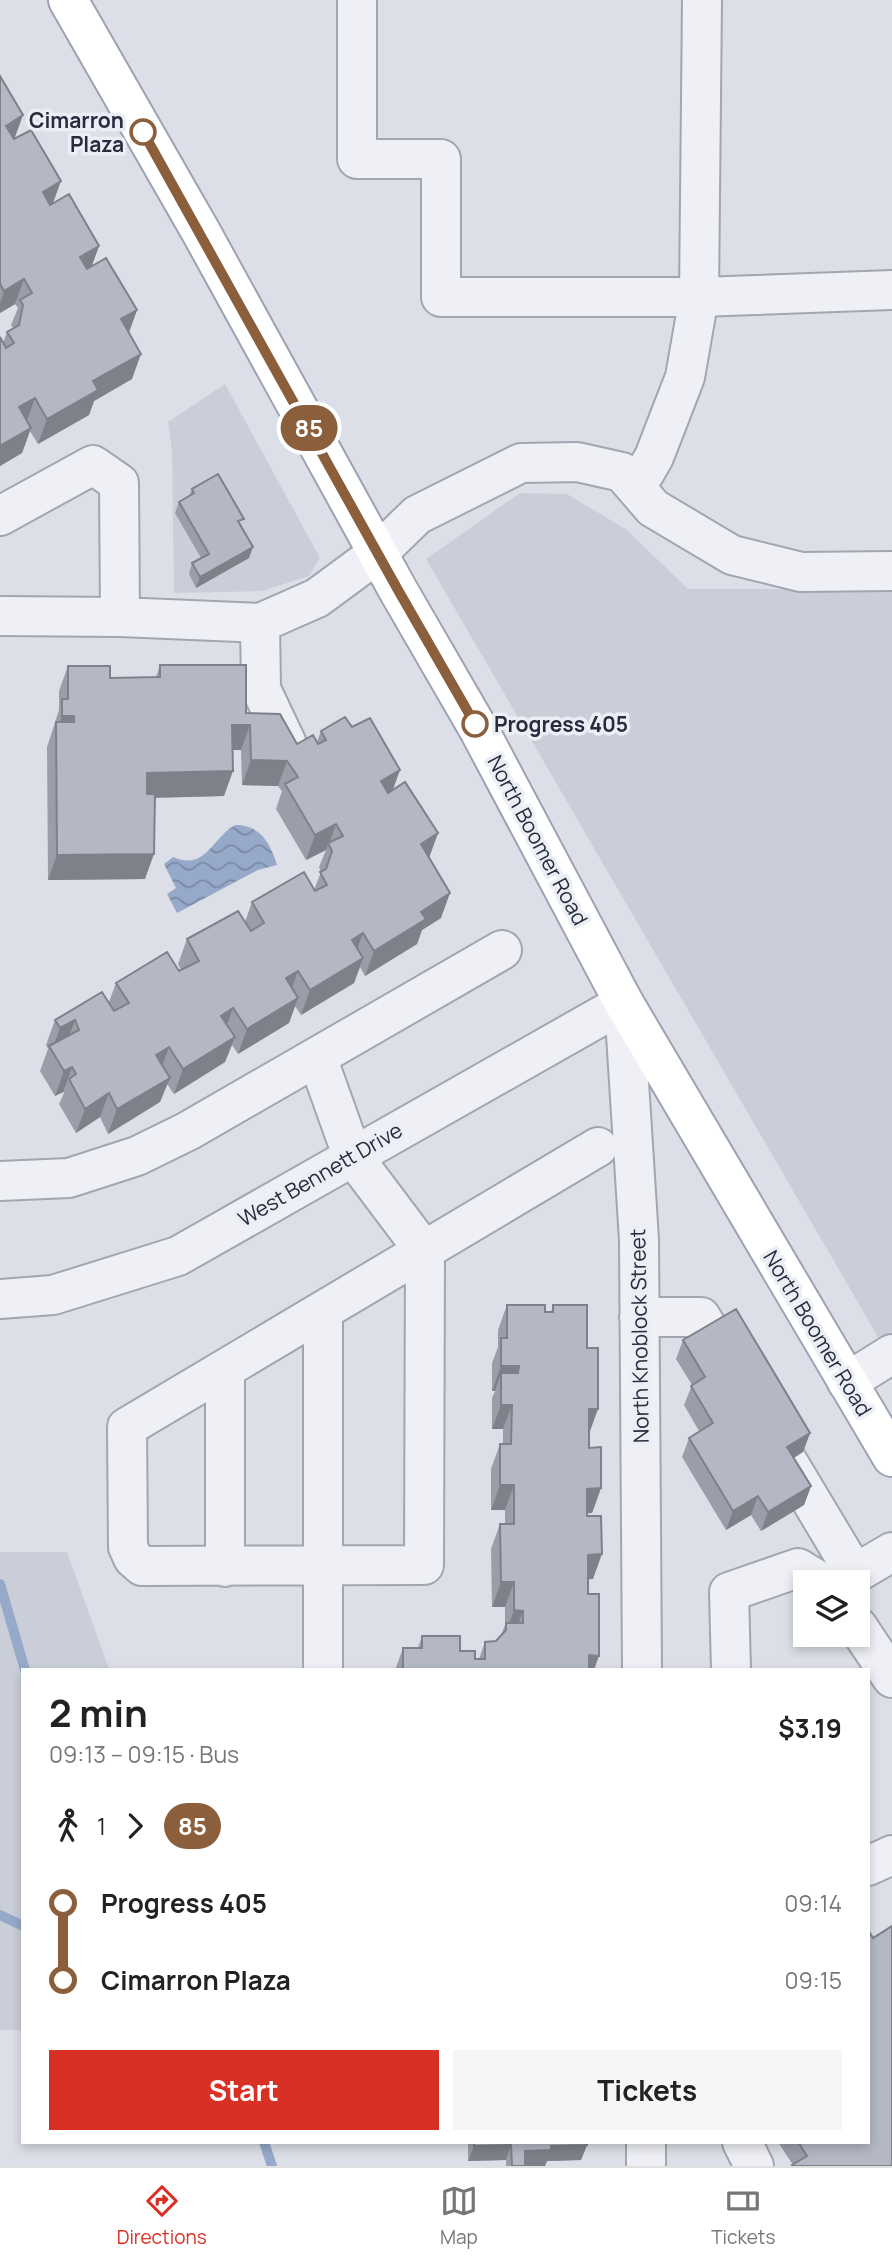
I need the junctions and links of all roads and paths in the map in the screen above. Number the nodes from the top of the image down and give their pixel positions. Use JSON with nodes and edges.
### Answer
{"nodes":[{"id":1,"x":68,"y":0,"type":"edge"},
{"id":2,"x":357,"y":0,"type":"edge"},
{"id":3,"x":702,"y":0,"type":"edge"},
{"id":4,"x":892,"y":290,"type":"edge"},
{"id":5,"x":699,"y":297,"type":"junction"},
{"id":6,"x":636,"y":488,"type":"junction"},
{"id":7,"x":0,"y":516,"type":"edge"},
{"id":8,"x":378,"y":553,"type":"junction"},
{"id":9,"x":892,"y":571,"type":"edge"},
{"id":10,"x":0,"y":616,"type":"edge"},
{"id":11,"x":120,"y":617,"type":"junction"},
{"id":12,"x":260,"y":623,"type":"junction"},
{"id":13,"x":287,"y":744,"type":"edge"},
{"id":14,"x":502,"y":950,"type":"dead end"},
{"id":15,"x":624,"y":1003,"type":"junction"},
{"id":16,"x":317,"y":1056,"type":"junction"},
{"id":17,"x":598,"y":1147,"type":"dead end"},
{"id":18,"x":352,"y":1155,"type":"junction"},
{"id":19,"x":0,"y":1181,"type":"edge"},
{"id":20,"x":425,"y":1252,"type":"junction"},
{"id":21,"x":0,"y":1299,"type":"edge"},
{"id":22,"x":323,"y":1311,"type":"junction"},
{"id":23,"x":639,"y":1317,"type":"junction"},
{"id":24,"x":892,"y":1354,"type":"edge"},
{"id":25,"x":225,"y":1370,"type":"junction"},
{"id":26,"x":847,"y":1382,"type":"junction"},
{"id":27,"x":892,"y":1457,"type":"edge"},
{"id":28,"x":892,"y":1552,"type":"edge"},
{"id":29,"x":323,"y":1566,"type":"junction"},
{"id":30,"x":225,"y":1567,"type":"junction"},
{"id":31,"x":805,"y":1570,"type":"edge"},
{"id":32,"x":835,"y":1570,"type":"edge"},
{"id":33,"x":857,"y":1570,"type":"edge"},
{"id":34,"x":870,"y":1645,"type":"edge"},
{"id":35,"x":323,"y":1668,"type":"edge"},
{"id":36,"x":642,"y":1668,"type":"edge"},
{"id":37,"x":731,"y":1668,"type":"edge"},
{"id":38,"x":892,"y":1678,"type":"edge"},
{"id":39,"x":892,"y":1855,"type":"edge"},
{"id":40,"x":870,"y":1865,"type":"edge"},
{"id":41,"x":646,"y":2144,"type":"edge"},
{"id":42,"x":743,"y":2144,"type":"edge"},
{"id":43,"x":646,"y":2166,"type":"edge"},
{"id":44,"x":754,"y":2166,"type":"edge"}],
"edges":[{"from":1,"to":8,"type":"main road","name":"North Boomer Road"},
{"from":2,"to":5,"type":"street"},
{"from":3,"to":5,"type":"street"},
{"from":4,"to":5,"type":"street"},
{"from":5,"to":6,"type":"street"},
{"from":6,"to":8,"type":"street"},
{"from":6,"to":9,"type":"street"},
{"from":7,"to":11,"type":"street"},
{"from":8,"to":12,"type":"street"},
{"from":8,"to":15,"type":"main road","name":"North Boomer Road"},
{"from":10,"to":11,"type":"street"},
{"from":11,"to":12,"type":"street"},
{"from":12,"to":13,"type":"street"},
{"from":14,"to":16,"type":"street"},
{"from":15,"to":18,"type":"street","name":"West Bennett Drive"},
{"from":15,"to":23,"type":"street","name":"North Knoblock Street"},
{"from":15,"to":26,"type":"main road","name":"North Boomer Road"},
{"from":16,"to":18,"type":"street"},
{"from":16,"to":19,"type":"street"},
{"from":17,"to":20,"type":"street"},
{"from":18,"to":20,"type":"street"},
{"from":18,"to":21,"type":"street","name":"West Bennett Drive"},
{"from":20,"to":22,"type":"street"},
{"from":20,"to":29,"type":"street"},
{"from":22,"to":25,"type":"street"},
{"from":22,"to":29,"type":"street"},
{"from":23,"to":32,"type":"street"},
{"from":23,"to":36,"type":"street","name":"North Knoblock Street"},
{"from":24,"to":26,"type":"street"},
{"from":25,"to":30,"type":"street"},
{"from":25,"to":30,"type":"street"},
{"from":26,"to":27,"type":"main road","name":"North Boomer Road"},
{"from":28,"to":33,"type":"street"},
{"from":29,"to":30,"type":"street"},
{"from":29,"to":35,"type":"street"},
{"from":31,"to":37,"type":"street"},
{"from":34,"to":38,"type":"street"},
{"from":39,"to":40,"type":"street"},
{"from":41,"to":43,"type":"street"},
{"from":42,"to":44,"type":"street"}]}
